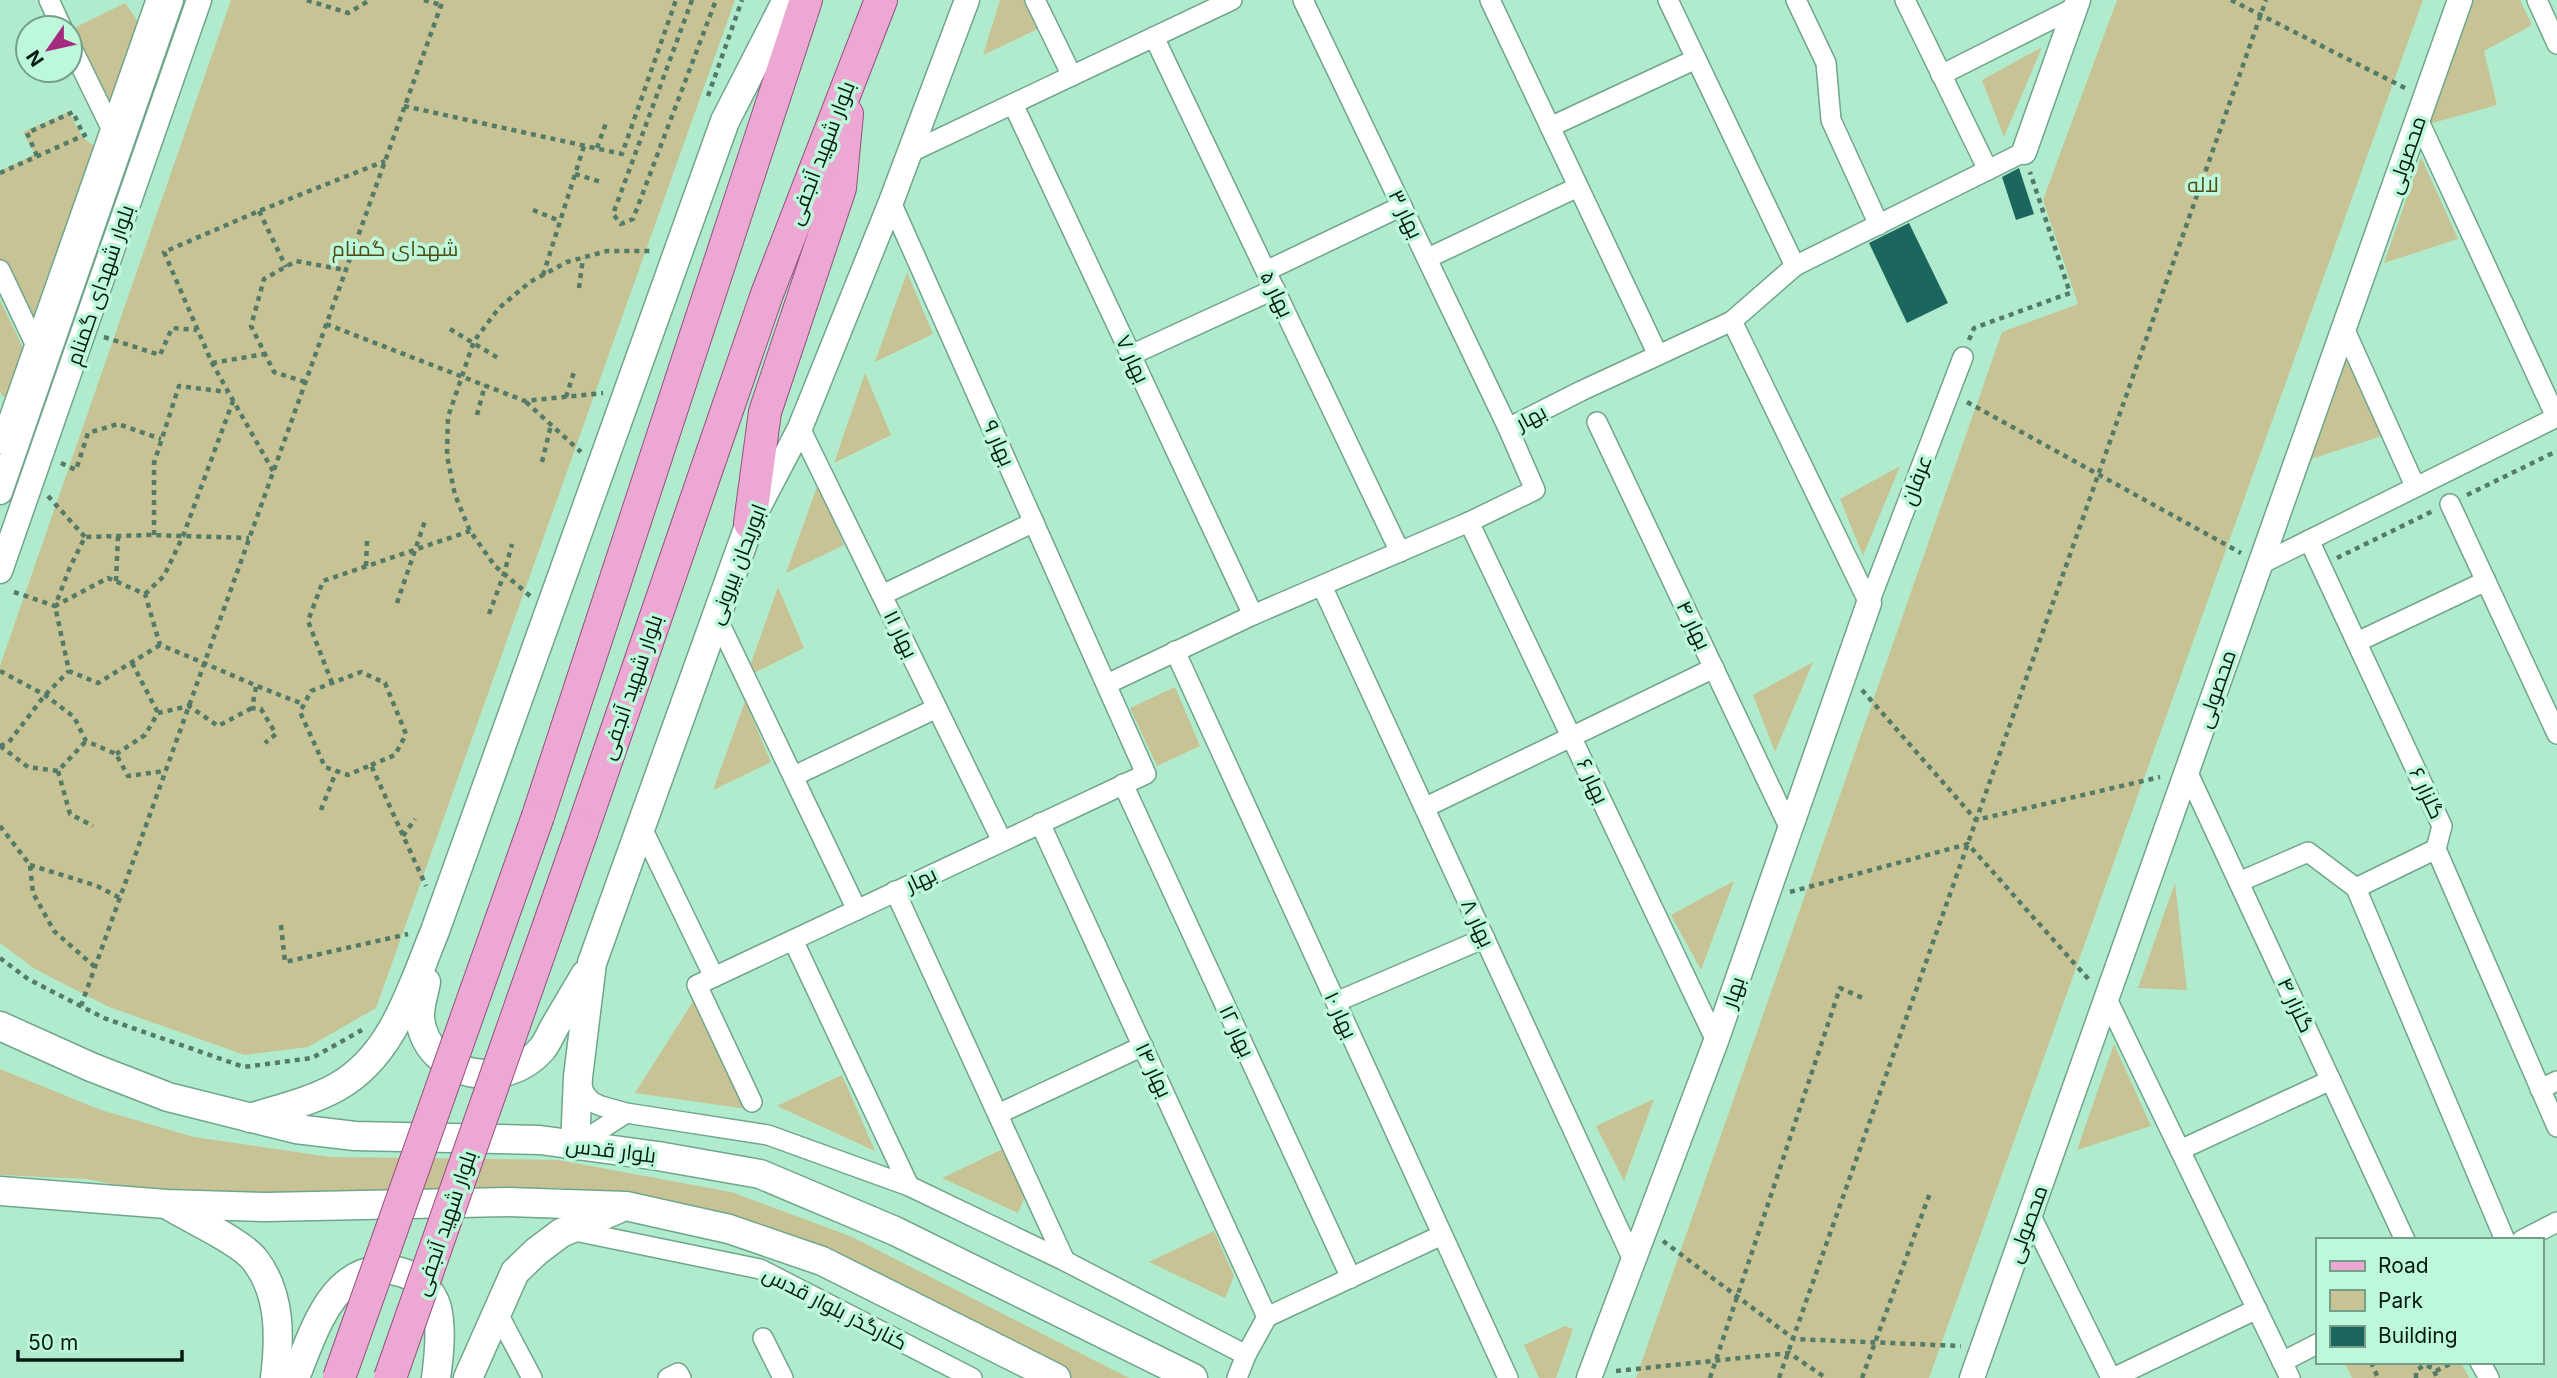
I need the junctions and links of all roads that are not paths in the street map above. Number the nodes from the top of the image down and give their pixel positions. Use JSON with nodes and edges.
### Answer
{"nodes":[{"id":1,"x":156,"y":0,"type":"edge"},
{"id":2,"x":171,"y":0,"type":"edge"},
{"id":3,"x":199,"y":0,"type":"edge"},
{"id":4,"x":787,"y":0,"type":"edge"},
{"id":5,"x":806,"y":0,"type":"edge"},
{"id":6,"x":881,"y":0,"type":"edge"},
{"id":7,"x":967,"y":0,"type":"edge"},
{"id":8,"x":1035,"y":0,"type":"edge"},
{"id":9,"x":1303,"y":0,"type":"edge"},
{"id":10,"x":1490,"y":0,"type":"edge"},
{"id":11,"x":1668,"y":0,"type":"edge"},
{"id":12,"x":1796,"y":0,"type":"edge"},
{"id":13,"x":1905,"y":0,"type":"edge"},
{"id":14,"x":2460,"y":0,"type":"edge"},
{"id":15,"x":2537,"y":0,"type":"edge"},
{"id":16,"x":1219,"y":3,"type":"edge"},
{"id":17,"x":2077,"y":4,"type":"edge"},
{"id":18,"x":1154,"y":37,"type":"junction"},
{"id":19,"x":2557,"y":44,"type":"edge"},
{"id":20,"x":1696,"y":59,"type":"junction"},
{"id":21,"x":84,"y":73,"type":"edge"},
{"id":22,"x":1941,"y":75,"type":"junction"},
{"id":23,"x":1072,"y":76,"type":"junction"},
{"id":24,"x":850,"y":79,"type":"junction"},
{"id":25,"x":1013,"y":104,"type":"junction"},
{"id":26,"x":2422,"y":108,"type":"junction"},
{"id":27,"x":1550,"y":127,"type":"junction"},
{"id":28,"x":111,"y":128,"type":"junction"},
{"id":29,"x":2024,"y":152,"type":"joint"},
{"id":30,"x":909,"y":153,"type":"junction"},
{"id":31,"x":1987,"y":170,"type":"junction"},
{"id":32,"x":1578,"y":187,"type":"junction"},
{"id":33,"x":891,"y":202,"type":"junction"},
{"id":34,"x":1402,"y":206,"type":"junction"},
{"id":35,"x":1878,"y":225,"type":"junction"},
{"id":36,"x":1427,"y":258,"type":"junction"},
{"id":37,"x":1795,"y":266,"type":"junction"},
{"id":38,"x":0,"y":270,"type":"edge"},
{"id":39,"x":1270,"y":280,"type":"junction"},
{"id":40,"x":1732,"y":321,"type":"junction"},
{"id":41,"x":2344,"y":328,"type":"junction"},
{"id":42,"x":40,"y":354,"type":"junction"},
{"id":43,"x":1131,"y":355,"type":"junction"},
{"id":44,"x":1658,"y":355,"type":"junction"},
{"id":45,"x":1963,"y":357,"type":"road end"},
{"id":46,"x":2557,"y":417,"type":"edge"},
{"id":47,"x":1597,"y":422,"type":"dead end"},
{"id":48,"x":2,"y":428,"type":"edge"},
{"id":49,"x":800,"y":428,"type":"junction"},
{"id":50,"x":1508,"y":428,"type":"junction"},
{"id":51,"x":2415,"y":486,"type":"junction"},
{"id":52,"x":0,"y":492,"type":"edge"},
{"id":53,"x":2450,"y":503,"type":"dead end"},
{"id":54,"x":1034,"y":522,"type":"junction"},
{"id":55,"x":1469,"y":522,"type":"junction"},
{"id":56,"x":750,"y":523,"type":"junction"},
{"id":57,"x":2309,"y":540,"type":"junction"},
{"id":58,"x":1400,"y":552,"type":"junction"},
{"id":59,"x":2261,"y":564,"type":"junction"},
{"id":60,"x":0,"y":571,"type":"edge"},
{"id":61,"x":2486,"y":581,"type":"junction"},
{"id":62,"x":1322,"y":586,"type":"junction"},
{"id":63,"x":882,"y":595,"type":"junction"},
{"id":64,"x":1869,"y":603,"type":"junction"},
{"id":65,"x":1253,"y":615,"type":"junction"},
{"id":66,"x":716,"y":616,"type":"junction"},
{"id":67,"x":2357,"y":642,"type":"junction"},
{"id":68,"x":1175,"y":651,"type":"junction"},
{"id":69,"x":1714,"y":668,"type":"junction"},
{"id":70,"x":1107,"y":684,"type":"junction"},
{"id":71,"x":937,"y":708,"type":"junction"},
{"id":72,"x":2557,"y":734,"type":"edge"},
{"id":73,"x":1572,"y":736,"type":"junction"},
{"id":74,"x":2187,"y":771,"type":"junction"},
{"id":75,"x":1146,"y":774,"type":"joint"},
{"id":76,"x":794,"y":776,"type":"junction"},
{"id":77,"x":1123,"y":784,"type":"junction"},
{"id":78,"x":1426,"y":807,"type":"junction"},
{"id":79,"x":1040,"y":823,"type":"junction"},
{"id":80,"x":641,"y":826,"type":"junction"},
{"id":81,"x":1790,"y":829,"type":"junction"},
{"id":82,"x":1002,"y":841,"type":"junction"},
{"id":83,"x":2436,"y":849,"type":"junction"},
{"id":84,"x":2239,"y":882,"type":"junction"},
{"id":85,"x":2356,"y":888,"type":"junction"},
{"id":86,"x":895,"y":891,"type":"junction"},
{"id":87,"x":857,"y":910,"type":"junction"},
{"id":88,"x":422,"y":933,"type":"junction"},
{"id":89,"x":1485,"y":938,"type":"junction"},
{"id":90,"x":793,"y":940,"type":"junction"},
{"id":91,"x":592,"y":963,"type":"junction"},
{"id":92,"x":705,"y":981,"type":"junction"},
{"id":93,"x":2107,"y":999,"type":"junction"},
{"id":94,"x":1336,"y":1002,"type":"junction"},
{"id":95,"x":0,"y":1026,"type":"edge"},
{"id":96,"x":1716,"y":1041,"type":"junction"},
{"id":97,"x":1143,"y":1046,"type":"junction"},
{"id":98,"x":578,"y":1077,"type":"junction"},
{"id":99,"x":2331,"y":1080,"type":"junction"},
{"id":100,"x":2548,"y":1085,"type":"edge"},
{"id":101,"x":752,"y":1102,"type":"dead end"},
{"id":102,"x":626,"y":1113,"type":"junction"},
{"id":103,"x":998,"y":1114,"type":"junction"},
{"id":104,"x":250,"y":1118,"type":"junction"},
{"id":105,"x":2557,"y":1127,"type":"edge"},
{"id":106,"x":575,"y":1146,"type":"junction"},
{"id":107,"x":2180,"y":1150,"type":"junction"},
{"id":108,"x":909,"y":1186,"type":"junction"},
{"id":109,"x":0,"y":1191,"type":"edge"},
{"id":110,"x":166,"y":1204,"type":"junction"},
{"id":111,"x":625,"y":1206,"type":"junction"},
{"id":112,"x":2030,"y":1214,"type":"junction"},
{"id":113,"x":2557,"y":1222,"type":"edge"},
{"id":114,"x":569,"y":1230,"type":"junction"},
{"id":115,"x":1442,"y":1236,"type":"junction"},
{"id":116,"x":2404,"y":1238,"type":"edge"},
{"id":117,"x":2504,"y":1238,"type":"edge"},
{"id":118,"x":2526,"y":1238,"type":"edge"},
{"id":119,"x":1633,"y":1260,"type":"junction"},
{"id":120,"x":1065,"y":1261,"type":"junction"},
{"id":121,"x":1351,"y":1278,"type":"junction"},
{"id":122,"x":2257,"y":1309,"type":"junction"},
{"id":123,"x":496,"y":1310,"type":"junction"},
{"id":124,"x":1267,"y":1317,"type":"junction"},
{"id":125,"x":763,"y":1338,"type":"dead end"},
{"id":126,"x":2316,"y":1345,"type":"edge"},
{"id":127,"x":1246,"y":1354,"type":"junction"},
{"id":128,"x":2286,"y":1370,"type":"edge"},
{"id":129,"x":1590,"y":1376,"type":"edge"},
{"id":130,"x":275,"y":1378,"type":"edge"},
{"id":131,"x":295,"y":1378,"type":"edge"},
{"id":132,"x":339,"y":1378,"type":"edge"},
{"id":133,"x":390,"y":1378,"type":"edge"},
{"id":134,"x":436,"y":1378,"type":"edge"},
{"id":135,"x":468,"y":1378,"type":"edge"},
{"id":136,"x":532,"y":1378,"type":"edge"},
{"id":137,"x":668,"y":1378,"type":"edge"},
{"id":138,"x":681,"y":1378,"type":"edge"},
{"id":139,"x":783,"y":1378,"type":"edge"},
{"id":140,"x":972,"y":1378,"type":"edge"},
{"id":141,"x":1056,"y":1378,"type":"edge"},
{"id":142,"x":1193,"y":1378,"type":"edge"},
{"id":143,"x":1237,"y":1378,"type":"edge"},
{"id":144,"x":1508,"y":1378,"type":"edge"},
{"id":145,"x":1972,"y":1378,"type":"edge"},
{"id":146,"x":2112,"y":1378,"type":"edge"}],
"edges":[{"from":1,"to":28,"type":"street"},
{"from":2,"to":42,"type":"street","name":"بلوار شهدای گمنام"},
{"from":3,"to":60,"type":"street","name":"بلوار شهدای گمنام"},
{"from":4,"to":88,"type":"main road"},
{"from":5,"to":132,"type":"main road","bridge":true},
{"from":6,"to":24,"type":"main road","name":"بلوار شهید آنجفی"},
{"from":7,"to":30,"type":"street","name":"ابوریحان بیرونی"},
{"from":8,"to":23,"type":"street"},
{"from":9,"to":34,"type":"street","name":"بهار ۳"},
{"from":10,"to":27,"type":"street"},
{"from":11,"to":20,"type":"street"},
{"from":12,"to":35,"type":"street"},
{"from":13,"to":22,"type":"street"},
{"from":14,"to":26,"type":"street","name":"محصولی"},
{"from":15,"to":19,"type":"street"},
{"from":16,"to":18,"type":"street"},
{"from":17,"to":22,"type":"street"},
{"from":17,"to":29,"type":"street"},
{"from":18,"to":23,"type":"street"},
{"from":18,"to":39,"type":"street","name":"بهار ۵"},
{"from":20,"to":27,"type":"street"},
{"from":20,"to":37,"type":"street"},
{"from":21,"to":28,"type":"street"},
{"from":22,"to":31,"type":"street"},
{"from":23,"to":25,"type":"street"},
{"from":24,"to":56,"type":"main road"},
{"from":24,"to":133,"type":"main road","name":"بلوار شهید آنجفی","bridge":true},
{"from":25,"to":30,"type":"street"},
{"from":25,"to":43,"type":"street","name":"بهار ۷"},
{"from":26,"to":41,"type":"street","name":"محصولی"},
{"from":26,"to":46,"type":"street"},
{"from":27,"to":32,"type":"street"},
{"from":28,"to":42,"type":"street"},
{"from":29,"to":31,"type":"street","name":"بهار"},
{"from":30,"to":33,"type":"street","name":"ابوریحان بیرونی"},
{"from":31,"to":35,"type":"street","name":"بهار"},
{"from":32,"to":36,"type":"street"},
{"from":32,"to":44,"type":"street"},
{"from":33,"to":49,"type":"street","name":"ابوریحان بیرونی"},
{"from":33,"to":54,"type":"street","name":"بهار ۹"},
{"from":34,"to":36,"type":"street","name":"بهار ۳"},
{"from":34,"to":39,"type":"street"},
{"from":35,"to":37,"type":"street","name":"بهار"},
{"from":36,"to":50,"type":"street","name":"بهار ۳"},
{"from":37,"to":40,"type":"street","name":"بهار"},
{"from":38,"to":42,"type":"street"},
{"from":39,"to":43,"type":"street"},
{"from":39,"to":58,"type":"street","name":"بهار ۵"},
{"from":40,"to":44,"type":"street","name":"بهار"},
{"from":40,"to":64,"type":"street"},
{"from":41,"to":51,"type":"street"},
{"from":41,"to":59,"type":"street","name":"محصولی"},
{"from":42,"to":48,"type":"street"},
{"from":42,"to":52,"type":"street","name":"بلوار شهدای گمنام"},
{"from":43,"to":65,"type":"street","name":"بهار ۷"},
{"from":44,"to":50,"type":"street","name":"بهار"},
{"from":45,"to":64,"type":"street","name":"عرفان"},
{"from":46,"to":51,"type":"street"},
{"from":47,"to":69,"type":"street","name":"بهار ۴"},
{"from":49,"to":56,"type":"street","name":"ابوریحان بیرونی"},
{"from":49,"to":63,"type":"street","name":"بهار ۱۱"},
{"from":50,"to":55,"type":"street","name":"بهار"},
{"from":51,"to":57,"type":"street"},
{"from":53,"to":61,"type":"street"},
{"from":54,"to":63,"type":"street"},
{"from":54,"to":70,"type":"street","name":"بهار ۹"},
{"from":55,"to":58,"type":"street","name":"بهار"},
{"from":55,"to":73,"type":"street","name":"بهار ۶"},
{"from":56,"to":66,"type":"main road","name":"ابوریحان بیرونی"},
{"from":57,"to":59,"type":"street"},
{"from":57,"to":67,"type":"street","name":"گلزار ۶"},
{"from":58,"to":62,"type":"street","name":"بهار"},
{"from":59,"to":74,"type":"street","name":"محصولی"},
{"from":61,"to":67,"type":"street"},
{"from":61,"to":72,"type":"street"},
{"from":62,"to":65,"type":"street","name":"بهار"},
{"from":62,"to":78,"type":"street","name":"بهار ۸"},
{"from":63,"to":71,"type":"street","name":"بهار ۱۱"},
{"from":64,"to":81,"type":"street","name":"بهار"},
{"from":65,"to":68,"type":"street","name":"بهار"},
{"from":66,"to":76,"type":"street"},
{"from":66,"to":80,"type":"main road","name":"ابوریحان بیرونی"},
{"from":67,"to":83,"type":"street","name":"گلزار ۶"},
{"from":68,"to":70,"type":"street","name":"بهار"},
{"from":68,"to":94,"type":"street","name":"بهار ۱۰"},
{"from":69,"to":73,"type":"street"},
{"from":69,"to":81,"type":"street","name":"بهار ۴"},
{"from":70,"to":75,"type":"street","name":"بهار ۹"},
{"from":71,"to":76,"type":"street"},
{"from":71,"to":82,"type":"street","name":"بهار ۱۱"},
{"from":73,"to":78,"type":"street"},
{"from":73,"to":96,"type":"street","name":"بهار ۶"},
{"from":74,"to":84,"type":"street","name":"گلزار ۴"},
{"from":74,"to":93,"type":"street","name":"محصولی"},
{"from":75,"to":77,"type":"street","name":"بهار"},
{"from":76,"to":87,"type":"street"},
{"from":77,"to":79,"type":"street","name":"بهار"},
{"from":77,"to":121,"type":"street","name":"بهار ۱۲"},
{"from":78,"to":89,"type":"street","name":"بهار ۸"},
{"from":79,"to":82,"type":"street","name":"بهار"},
{"from":79,"to":97,"type":"street","name":"بهار ۱۴"},
{"from":80,"to":91,"type":"main road","name":"ابوریحان بیرونی"},
{"from":80,"to":92,"type":"street"},
{"from":81,"to":96,"type":"street","name":"بهار"},
{"from":82,"to":86,"type":"street","name":"بهار"},
{"from":83,"to":85,"type":"street"},
{"from":83,"to":100,"type":"street","name":"گلزار ۶"},
{"from":84,"to":85,"type":"street"},
{"from":84,"to":99,"type":"street","name":"گلزار ۴"},
{"from":85,"to":117,"type":"street"},
{"from":86,"to":87,"type":"street","name":"بهار"},
{"from":86,"to":103,"type":"street"},
{"from":87,"to":90,"type":"street","name":"بهار"},
{"from":88,"to":91,"type":"main road"},
{"from":88,"to":104,"type":"main road"},
{"from":89,"to":94,"type":"street"},
{"from":89,"to":119,"type":"street","name":"بهار ۸"},
{"from":90,"to":92,"type":"street","name":"بهار"},
{"from":90,"to":108,"type":"street"},
{"from":91,"to":98,"type":"main road","name":"ابوریحان بیرونی"},
{"from":92,"to":101,"type":"street"},
{"from":93,"to":107,"type":"street"},
{"from":93,"to":112,"type":"street","name":"محصولی"},
{"from":94,"to":115,"type":"street","name":"بهار ۱۰"},
{"from":95,"to":104,"type":"main road","name":"بلوار قدس"},
{"from":96,"to":119,"type":"street","name":"بهار"},
{"from":97,"to":103,"type":"street"},
{"from":97,"to":124,"type":"street","name":"بهار ۱۴"},
{"from":98,"to":102,"type":"street"},
{"from":98,"to":106,"type":"main road","name":"ابوریحان بیرونی"},
{"from":99,"to":107,"type":"street"},
{"from":99,"to":116,"type":"street","name":"گلزار ۴"},
{"from":100,"to":105,"type":"street","name":"گلزار ۶"},
{"from":102,"to":106,"type":"street"},
{"from":102,"to":108,"type":"street"},
{"from":103,"to":120,"type":"street"},
{"from":104,"to":106,"type":"main road","name":"بلوار قدس"},
{"from":106,"to":142,"type":"main road","name":"بلوار قدس"},
{"from":107,"to":122,"type":"street"},
{"from":108,"to":120,"type":"street"},
{"from":109,"to":110,"type":"main road"},
{"from":110,"to":111,"type":"main road"},
{"from":110,"to":130,"type":"main road"},
{"from":111,"to":114,"type":"main road"},
{"from":111,"to":141,"type":"main road"},
{"from":112,"to":145,"type":"street","name":"محصولی"},
{"from":112,"to":146,"type":"street"},
{"from":113,"to":118,"type":"street"},
{"from":114,"to":123,"type":"main road"},
{"from":114,"to":140,"type":"street","name":"کنارگذر بلوار قدس"},
{"from":115,"to":121,"type":"street"},
{"from":115,"to":144,"type":"street","name":"بهار ۱۰"},
{"from":119,"to":129,"type":"street","name":"بهار"},
{"from":120,"to":127,"type":"street"},
{"from":121,"to":124,"type":"street"},
{"from":122,"to":128,"type":"street"},
{"from":122,"to":146,"type":"street"},
{"from":123,"to":135,"type":"main road"},
{"from":123,"to":136,"type":"street"},
{"from":124,"to":127,"type":"street"},
{"from":125,"to":139,"type":"street"},
{"from":126,"to":128,"type":"street"},
{"from":127,"to":143,"type":"street"},
{"from":131,"to":134,"type":"main road"},
{"from":137,"to":138,"type":"street"}]}
